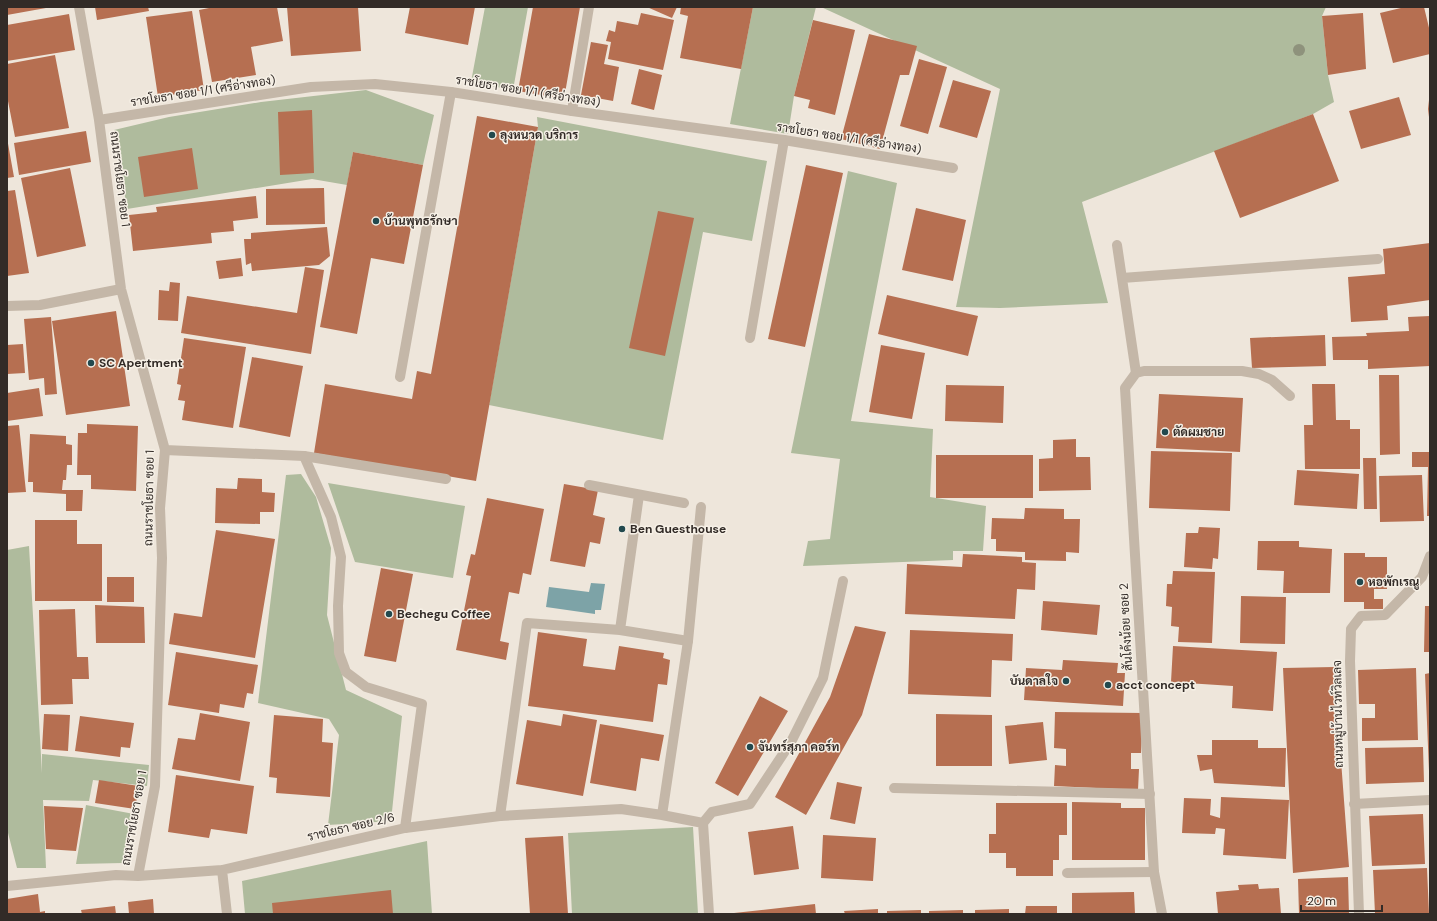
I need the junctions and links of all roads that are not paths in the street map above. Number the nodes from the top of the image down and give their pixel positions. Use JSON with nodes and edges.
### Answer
{"nodes":[{"id":1,"x":79,"y":7,"type":"edge"},
{"id":2,"x":589,"y":7,"type":"edge"},
{"id":3,"x":451,"y":92,"type":"junction"},
{"id":4,"x":572,"y":111,"type":"junction"},
{"id":5,"x":99,"y":120,"type":"junction"},
{"id":6,"x":784,"y":140,"type":"junction"},
{"id":7,"x":952,"y":168,"type":"dead end"},
{"id":8,"x":1117,"y":245,"type":"dead end"},
{"id":9,"x":1378,"y":259,"type":"dead end"},
{"id":10,"x":1122,"y":278,"type":"junction"},
{"id":11,"x":121,"y":289,"type":"junction"},
{"id":12,"x":7,"y":306,"type":"edge"},
{"id":13,"x":750,"y":338,"type":"dead end"},
{"id":14,"x":1140,"y":372,"type":"junction"},
{"id":15,"x":400,"y":378,"type":"dead end"},
{"id":16,"x":1290,"y":396,"type":"dead end"},
{"id":17,"x":165,"y":450,"type":"junction"},
{"id":18,"x":304,"y":456,"type":"junction"},
{"id":19,"x":446,"y":479,"type":"dead end"},
{"id":20,"x":589,"y":485,"type":"dead end"},
{"id":21,"x":639,"y":495,"type":"junction"},
{"id":22,"x":684,"y":503,"type":"dead end"},
{"id":23,"x":701,"y":507,"type":"dead end"},
{"id":24,"x":1430,"y":556,"type":"edge"},
{"id":25,"x":843,"y":581,"type":"dead end"},
{"id":26,"x":620,"y":630,"type":"junction"},
{"id":27,"x":688,"y":641,"type":"junction"},
{"id":28,"x":894,"y":788,"type":"dead end"},
{"id":29,"x":1150,"y":794,"type":"junction"},
{"id":30,"x":1430,"y":800,"type":"edge"},
{"id":31,"x":1354,"y":804,"type":"junction"},
{"id":32,"x":662,"y":815,"type":"junction"},
{"id":33,"x":500,"y":816,"type":"junction"},
{"id":34,"x":702,"y":823,"type":"junction"},
{"id":35,"x":405,"y":828,"type":"junction"},
{"id":36,"x":222,"y":870,"type":"junction"},
{"id":37,"x":1154,"y":872,"type":"junction"},
{"id":38,"x":1067,"y":873,"type":"dead end"},
{"id":39,"x":138,"y":876,"type":"junction"},
{"id":40,"x":7,"y":886,"type":"edge"},
{"id":41,"x":227,"y":914,"type":"edge"},
{"id":42,"x":709,"y":914,"type":"edge"},
{"id":43,"x":1162,"y":914,"type":"edge"},
{"id":44,"x":1359,"y":914,"type":"edge"}],
"edges":[{"from":1,"to":5,"type":"street","name":"ถนนราชโยธา ซอย 1"},
{"from":2,"to":4,"type":"street"},
{"from":3,"to":4,"type":"street","name":"ราชโยธา ซอย 1/1 (ศรีอ่างทอง)"},
{"from":3,"to":5,"type":"street","name":"ราชโยธา ซอย 1/1 (ศรีอ่างทอง)"},
{"from":3,"to":15,"type":"street"},
{"from":4,"to":6,"type":"street","name":"ราชโยธา ซอย 1/1 (ศรีอ่างทอง)"},
{"from":5,"to":11,"type":"street","name":"ถนนราชโยธา ซอย 1"},
{"from":6,"to":7,"type":"street","name":"ราชโยธา ซอย 1/1 (ศรีอ่างทอง)"},
{"from":6,"to":13,"type":"street"},
{"from":8,"to":10,"type":"street"},
{"from":9,"to":10,"type":"street"},
{"from":10,"to":14,"type":"street"},
{"from":11,"to":12,"type":"street"},
{"from":11,"to":17,"type":"street","name":"ถนนราชโยธา ซอย 1"},
{"from":14,"to":16,"type":"street"},
{"from":14,"to":29,"type":"street","name":"สันโค้งน้อย ซอย 2"},
{"from":17,"to":18,"type":"street"},
{"from":17,"to":39,"type":"street","name":"ถนนราชโยธา ซอย 1"},
{"from":18,"to":19,"type":"street"},
{"from":18,"to":35,"type":"street"},
{"from":20,"to":21,"type":"street"},
{"from":21,"to":22,"type":"street"},
{"from":21,"to":26,"type":"street"},
{"from":23,"to":27,"type":"street"},
{"from":24,"to":31,"type":"street","name":"ถนนหมู่บ้านไวท์วิลเลจ"},
{"from":25,"to":34,"type":"street"},
{"from":26,"to":27,"type":"street"},
{"from":26,"to":33,"type":"street"},
{"from":27,"to":32,"type":"street"},
{"from":28,"to":29,"type":"street"},
{"from":29,"to":37,"type":"street","name":"สันโค้งน้อย ซอย 2"},
{"from":30,"to":31,"type":"street"},
{"from":31,"to":44,"type":"street","name":"ถนนหมู่บ้านไวท์วิลเลจ"},
{"from":32,"to":33,"type":"street","name":"ราชโยธา ซอย 2/6"},
{"from":32,"to":34,"type":"street","name":"ราชโยธา ซอย 2/6"},
{"from":33,"to":35,"type":"street","name":"ราชโยธา ซอย 2/6"},
{"from":34,"to":42,"type":"street"},
{"from":35,"to":36,"type":"street","name":"ราชโยธา ซอย 2/6"},
{"from":36,"to":39,"type":"street","name":"ราชโยธา ซอย 2/6"},
{"from":36,"to":41,"type":"street"},
{"from":37,"to":38,"type":"street"},
{"from":37,"to":43,"type":"street","name":"สันโค้งน้อย ซอย 2"},
{"from":39,"to":40,"type":"street","name":"ราชโยธา ซอย 2/6"}]}
